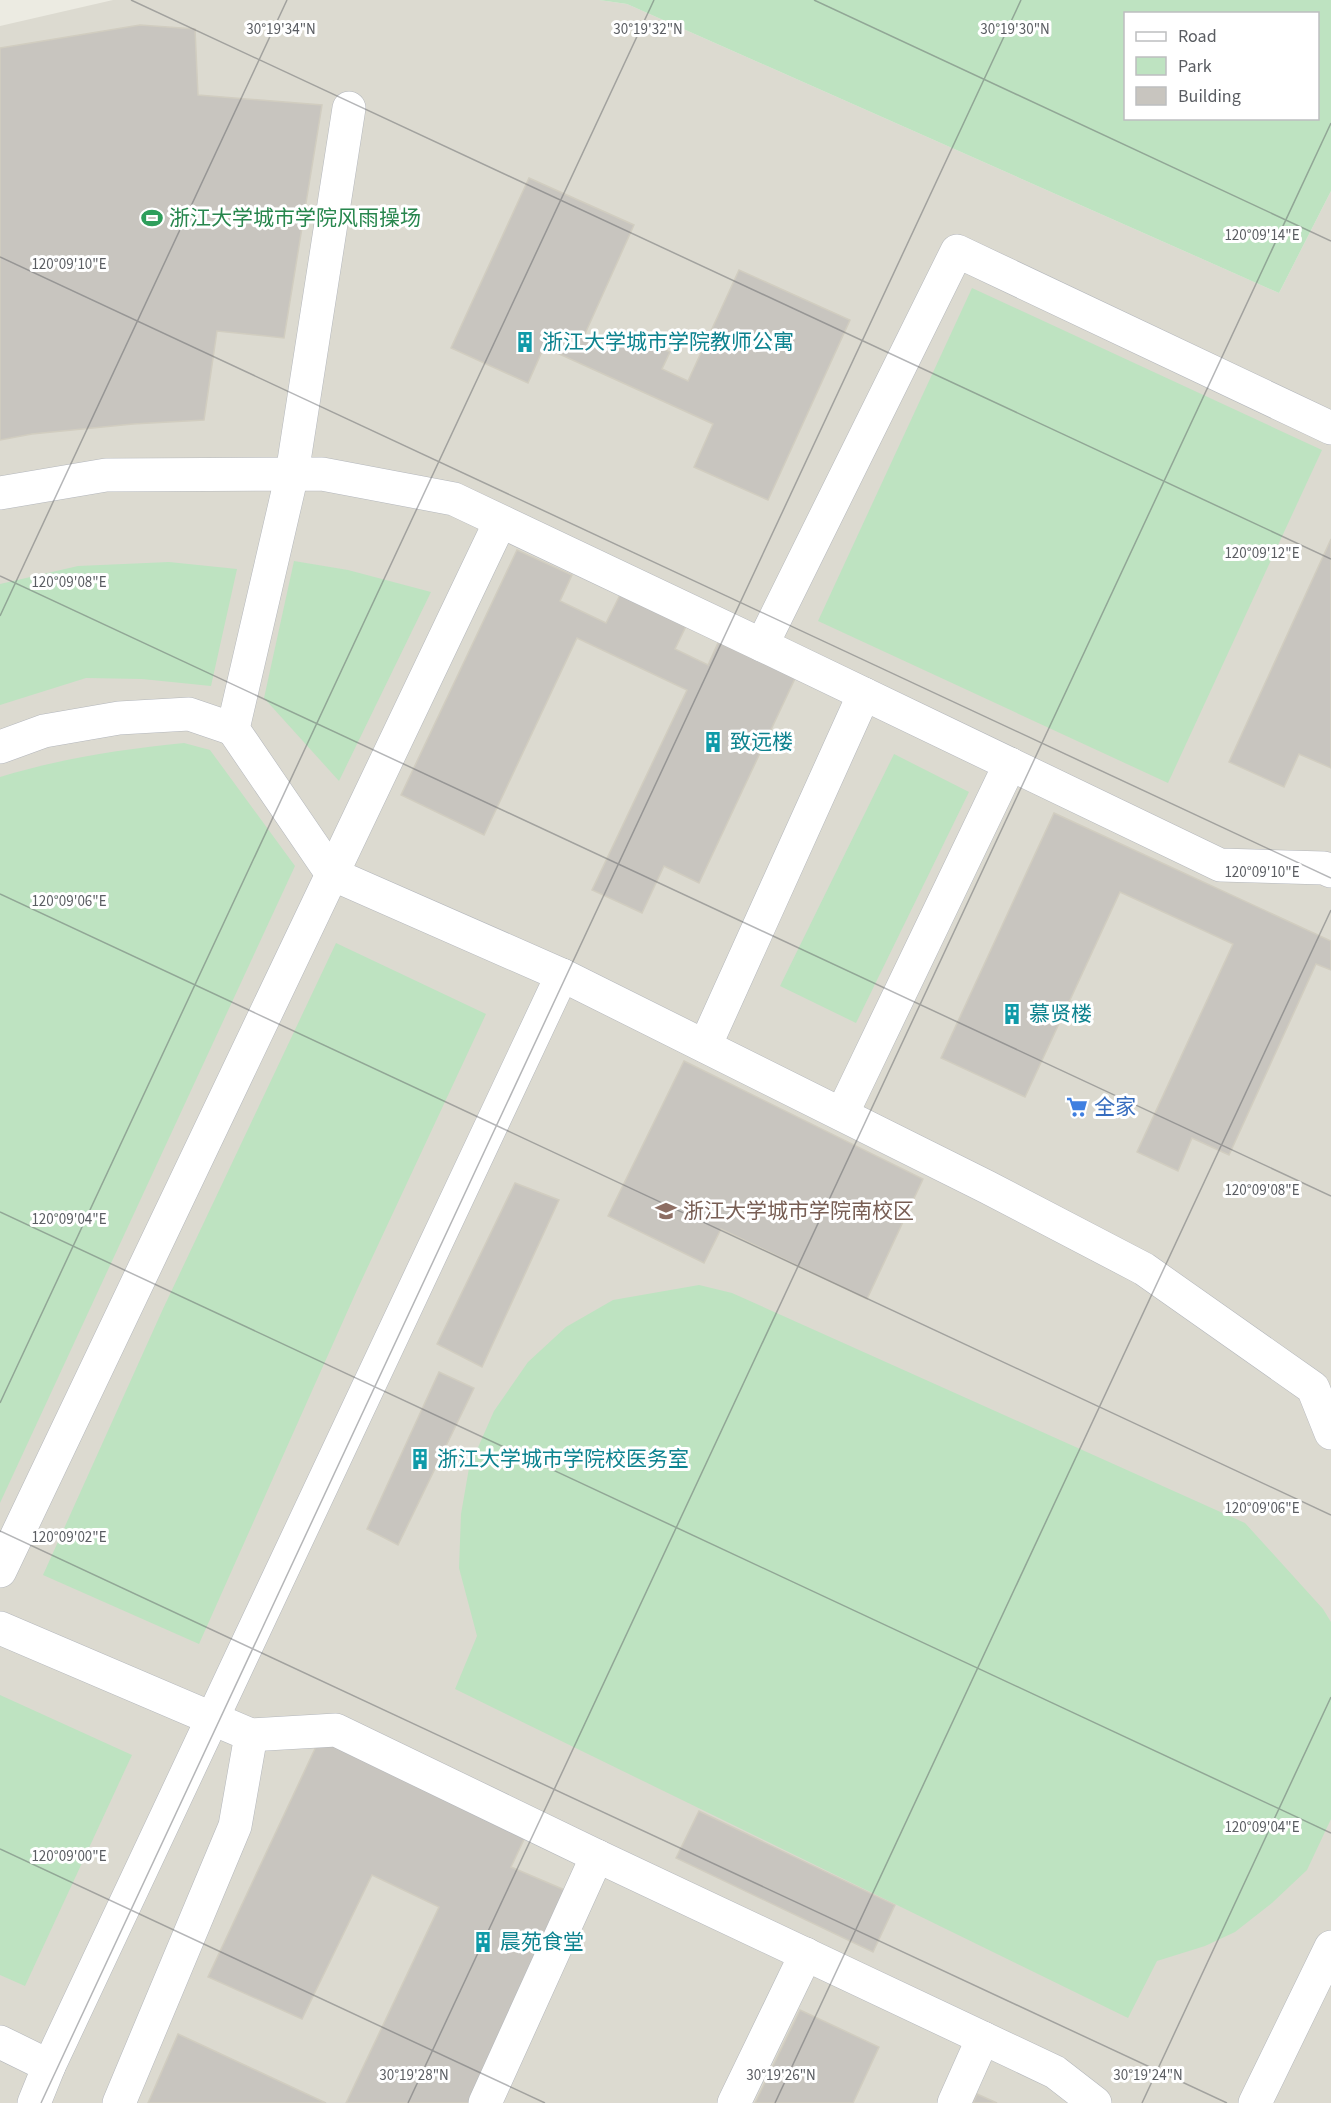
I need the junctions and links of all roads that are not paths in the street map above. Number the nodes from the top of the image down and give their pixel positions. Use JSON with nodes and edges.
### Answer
{"nodes":[{"id":1,"x":349,"y":108,"type":"dead end"},
{"id":2,"x":1331,"y":428,"type":"edge"},
{"id":3,"x":292,"y":474,"type":"junction"},
{"id":4,"x":0,"y":493,"type":"edge"},
{"id":5,"x":500,"y":522,"type":"junction"},
{"id":6,"x":762,"y":645,"type":"junction"},
{"id":7,"x":864,"y":694,"type":"junction"},
{"id":8,"x":233,"y":729,"type":"junction"},
{"id":9,"x":0,"y":747,"type":"edge"},
{"id":10,"x":1010,"y":764,"type":"junction"},
{"id":11,"x":1331,"y":871,"type":"edge"},
{"id":12,"x":332,"y":874,"type":"junction"},
{"id":13,"x":562,"y":975,"type":"junction"},
{"id":14,"x":705,"y":1046,"type":"junction"},
{"id":15,"x":842,"y":1114,"type":"junction"},
{"id":16,"x":1322,"y":1395,"type":"edge"},
{"id":17,"x":1331,"y":1432,"type":"edge"},
{"id":18,"x":0,"y":1571,"type":"edge"},
{"id":19,"x":0,"y":1628,"type":"edge"},
{"id":20,"x":213,"y":1717,"type":"junction"},
{"id":21,"x":251,"y":1735,"type":"junction"},
{"id":22,"x":597,"y":1856,"type":"junction"},
{"id":23,"x":1331,"y":1947,"type":"edge"},
{"id":24,"x":806,"y":1954,"type":"junction"},
{"id":25,"x":983,"y":2038,"type":"junction"},
{"id":26,"x":0,"y":2042,"type":"edge"},
{"id":27,"x":49,"y":2066,"type":"junction"},
{"id":28,"x":34,"y":2103,"type":"edge"},
{"id":29,"x":119,"y":2103,"type":"edge"},
{"id":30,"x":485,"y":2103,"type":"edge"},
{"id":31,"x":734,"y":2103,"type":"edge"},
{"id":32,"x":954,"y":2103,"type":"edge"},
{"id":33,"x":1095,"y":2103,"type":"edge"},
{"id":34,"x":1255,"y":2103,"type":"edge"}],
"edges":[{"from":1,"to":3,"type":"street"},
{"from":2,"to":6,"type":"street"},
{"from":3,"to":4,"type":"street"},
{"from":3,"to":5,"type":"street"},
{"from":3,"to":8,"type":"street"},
{"from":5,"to":6,"type":"street"},
{"from":5,"to":12,"type":"street"},
{"from":6,"to":7,"type":"street"},
{"from":7,"to":10,"type":"street"},
{"from":7,"to":14,"type":"street"},
{"from":8,"to":9,"type":"street"},
{"from":8,"to":12,"type":"street"},
{"from":10,"to":11,"type":"street"},
{"from":10,"to":15,"type":"street"},
{"from":12,"to":13,"type":"street"},
{"from":12,"to":18,"type":"street"},
{"from":13,"to":14,"type":"street"},
{"from":13,"to":20,"type":"street"},
{"from":14,"to":15,"type":"street"},
{"from":15,"to":16,"type":"street"},
{"from":16,"to":17,"type":"street"},
{"from":19,"to":20,"type":"street"},
{"from":20,"to":21,"type":"street"},
{"from":20,"to":27,"type":"street"},
{"from":21,"to":22,"type":"street"},
{"from":21,"to":29,"type":"street"},
{"from":22,"to":24,"type":"street"},
{"from":22,"to":30,"type":"street"},
{"from":23,"to":34,"type":"street"},
{"from":24,"to":25,"type":"street"},
{"from":24,"to":31,"type":"street"},
{"from":25,"to":32,"type":"street"},
{"from":25,"to":33,"type":"street"},
{"from":26,"to":27,"type":"street"},
{"from":27,"to":28,"type":"street"}]}
